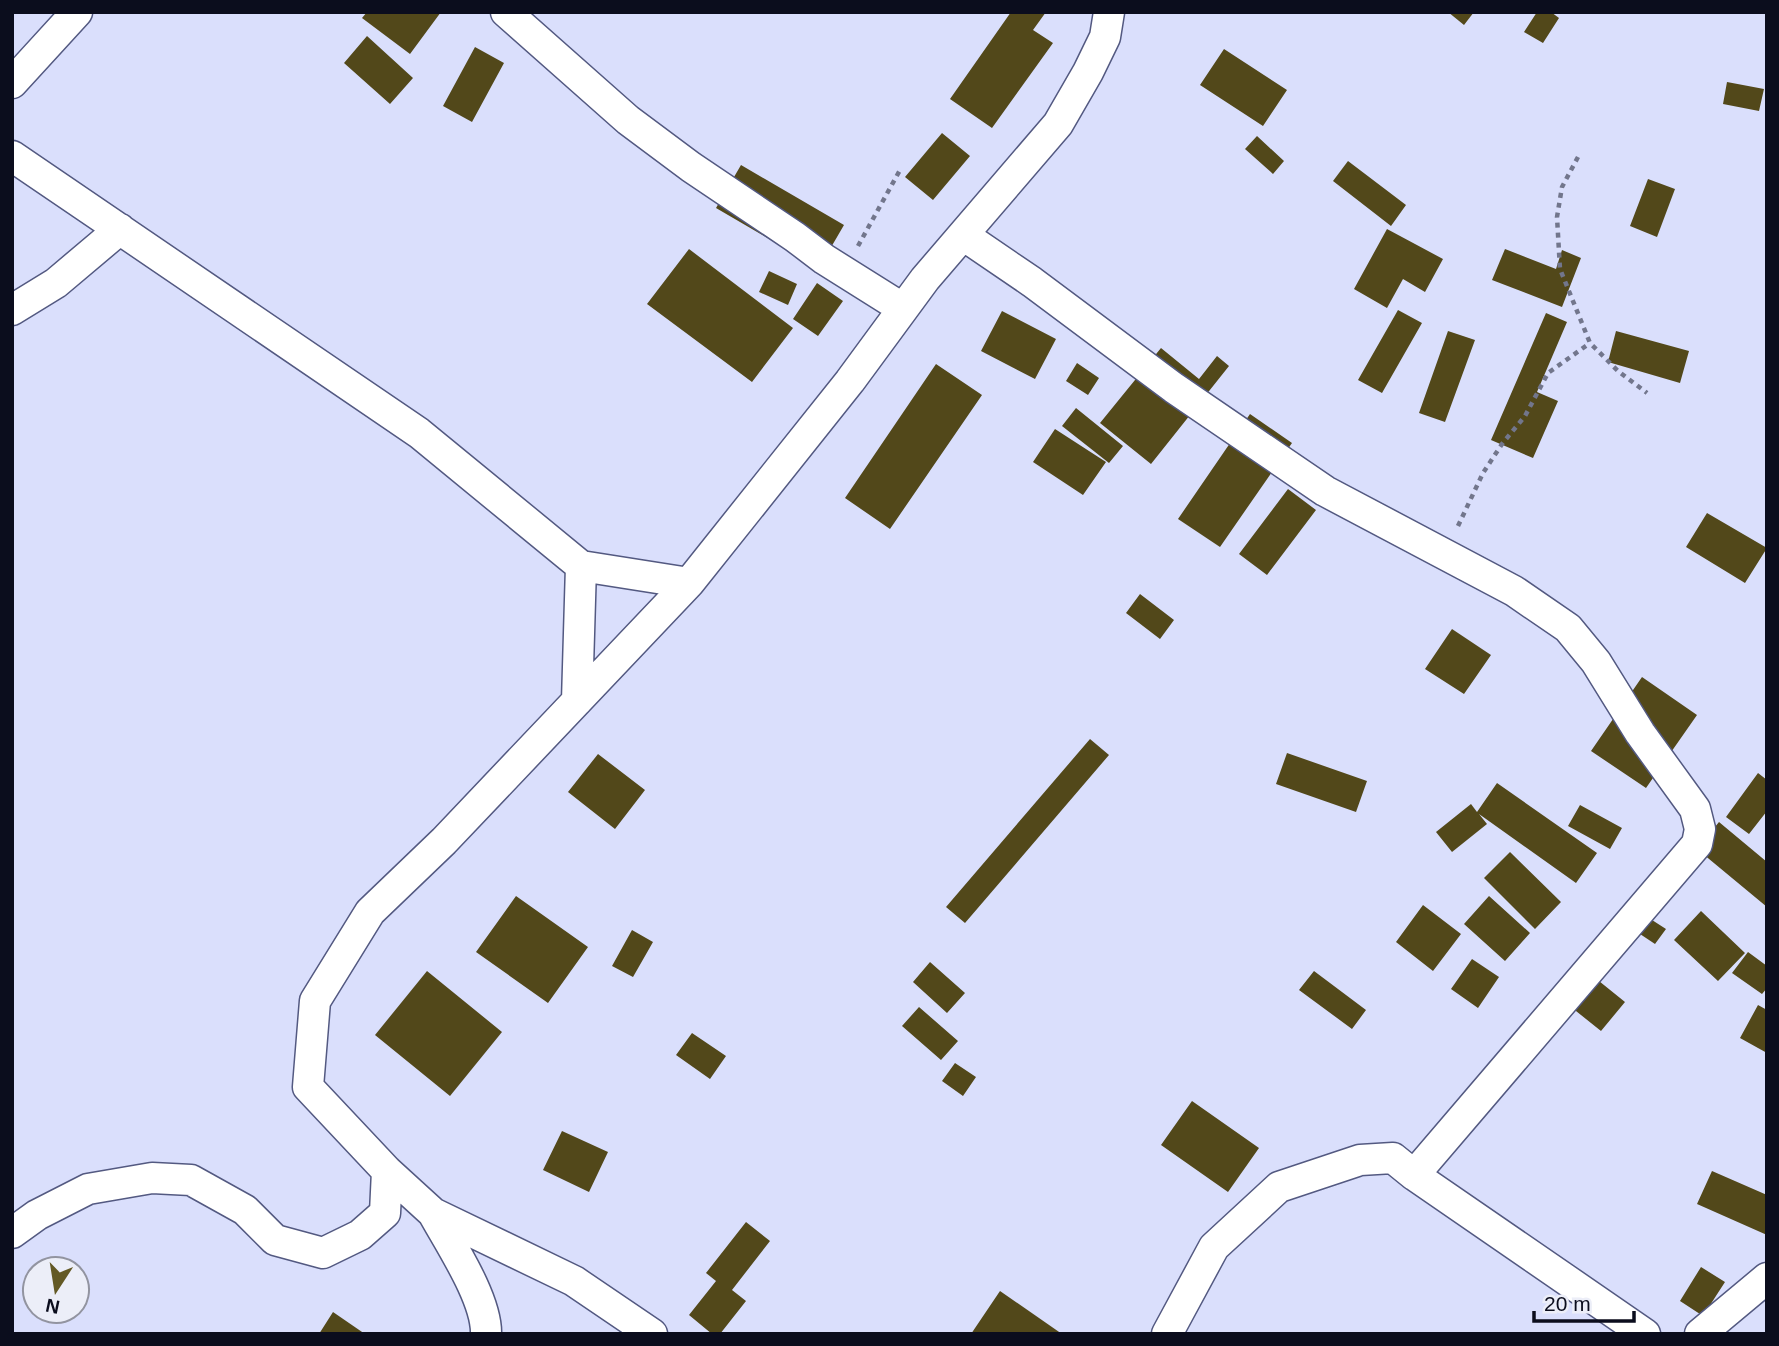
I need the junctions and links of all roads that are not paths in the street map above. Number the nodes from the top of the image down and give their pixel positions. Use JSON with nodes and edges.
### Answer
{"nodes":[{"id":1,"x":77,"y":12,"type":"edge"},
{"id":2,"x":506,"y":12,"type":"edge"},
{"id":3,"x":1109,"y":12,"type":"edge"},
{"id":4,"x":12,"y":83,"type":"edge"},
{"id":5,"x":12,"y":156,"type":"edge"},
{"id":6,"x":120,"y":229,"type":"junction"},
{"id":7,"x":963,"y":235,"type":"junction"},
{"id":8,"x":902,"y":308,"type":"junction"},
{"id":9,"x":12,"y":310,"type":"edge"},
{"id":10,"x":581,"y":566,"type":"junction"},
{"id":11,"x":689,"y":583,"type":"junction"},
{"id":12,"x":577,"y":701,"type":"junction"},
{"id":13,"x":387,"y":1171,"type":"junction"},
{"id":14,"x":1414,"y":1175,"type":"junction"},
{"id":15,"x":433,"y":1213,"type":"junction"},
{"id":16,"x":12,"y":1233,"type":"edge"},
{"id":17,"x":1767,"y":1278,"type":"edge"},
{"id":18,"x":486,"y":1334,"type":"edge"},
{"id":19,"x":652,"y":1334,"type":"edge"},
{"id":20,"x":1167,"y":1334,"type":"edge"},
{"id":21,"x":1645,"y":1334,"type":"edge"},
{"id":22,"x":1700,"y":1334,"type":"edge"}],
"edges":[{"from":1,"to":4,"type":"street"},
{"from":2,"to":8,"type":"street"},
{"from":3,"to":7,"type":"street"},
{"from":5,"to":6,"type":"street"},
{"from":6,"to":9,"type":"street"},
{"from":6,"to":10,"type":"street"},
{"from":7,"to":8,"type":"street"},
{"from":7,"to":14,"type":"street"},
{"from":8,"to":11,"type":"street"},
{"from":10,"to":11,"type":"street"},
{"from":10,"to":12,"type":"street"},
{"from":11,"to":12,"type":"street"},
{"from":12,"to":13,"type":"street"},
{"from":13,"to":15,"type":"street"},
{"from":13,"to":16,"type":"street"},
{"from":14,"to":20,"type":"street"},
{"from":14,"to":21,"type":"street"},
{"from":15,"to":18,"type":"street"},
{"from":15,"to":19,"type":"street"},
{"from":17,"to":22,"type":"street"}]}
